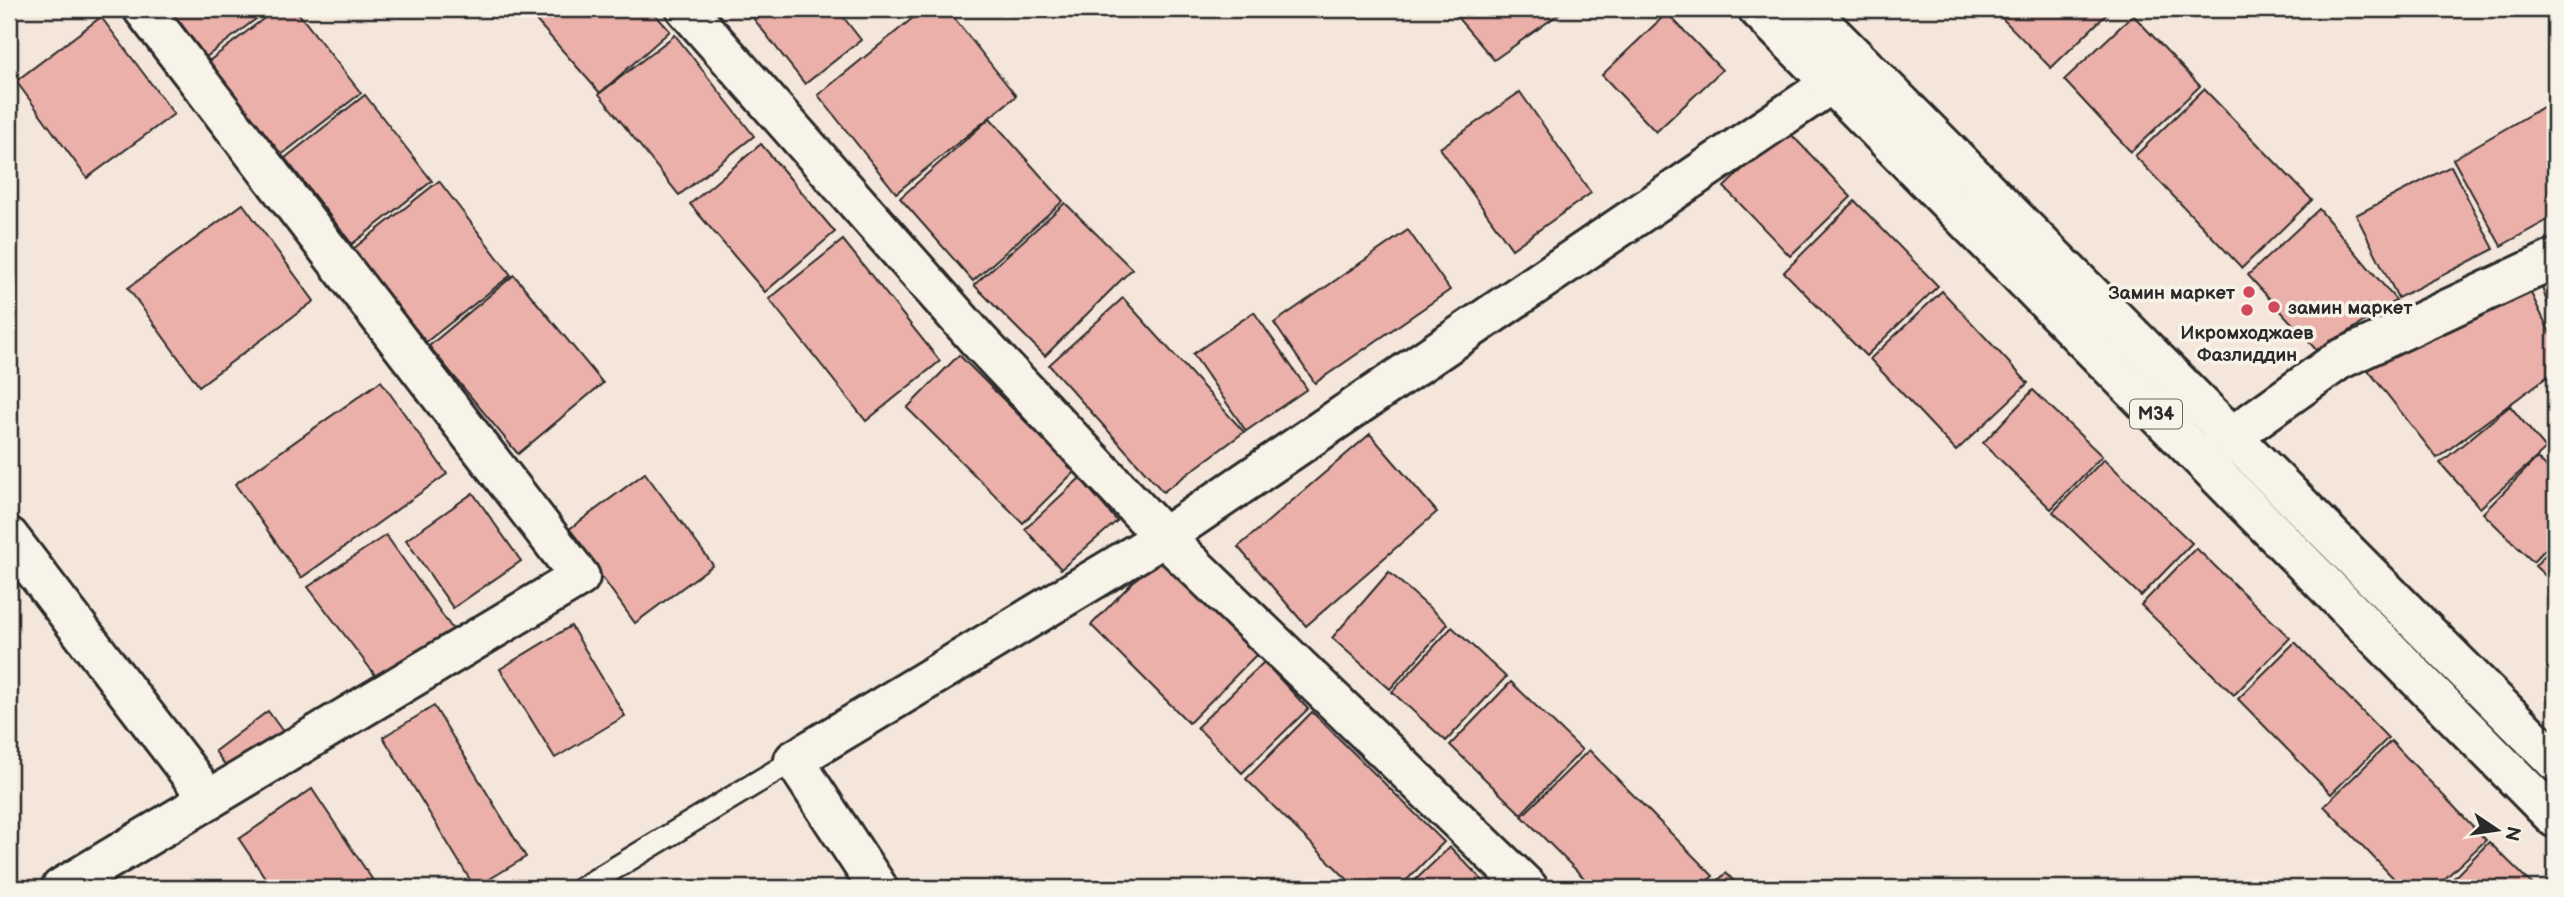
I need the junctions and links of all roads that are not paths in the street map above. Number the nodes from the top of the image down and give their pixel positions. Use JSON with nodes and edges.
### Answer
{"nodes":[{"id":1,"x":143,"y":9,"type":"edge"},
{"id":2,"x":687,"y":9,"type":"edge"},
{"id":3,"x":1758,"y":9,"type":"edge"},
{"id":4,"x":1807,"y":9,"type":"edge"},
{"id":5,"x":1832,"y":83,"type":"junction"},
{"id":6,"x":2555,"y":258,"type":"edge"},
{"id":7,"x":2232,"y":436,"type":"junction"},
{"id":8,"x":2204,"y":463,"type":"junction"},
{"id":9,"x":9,"y":537,"type":"edge"},
{"id":10,"x":1164,"y":537,"type":"junction"},
{"id":11,"x":794,"y":760,"type":"junction"},
{"id":12,"x":2555,"y":761,"type":"edge"},
{"id":13,"x":209,"y":799,"type":"junction"},
{"id":14,"x":2555,"y":818,"type":"edge"},
{"id":15,"x":61,"y":888,"type":"edge"},
{"id":16,"x":582,"y":888,"type":"edge"},
{"id":17,"x":878,"y":888,"type":"edge"},
{"id":18,"x":1528,"y":888,"type":"edge"}],
"edges":[{"from":1,"to":13,"type":"street"},
{"from":2,"to":10,"type":"street"},
{"from":3,"to":5,"type":"street","number":"M34"},
{"from":4,"to":7,"type":"street","number":"M34"},
{"from":5,"to":8,"type":"street","number":"M34"},
{"from":5,"to":10,"type":"street"},
{"from":6,"to":7,"type":"street"},
{"from":7,"to":8,"type":"street"},
{"from":7,"to":12,"type":"street","number":"M34"},
{"from":8,"to":14,"type":"street","number":"M34"},
{"from":9,"to":13,"type":"street"},
{"from":10,"to":11,"type":"street"},
{"from":10,"to":18,"type":"street"},
{"from":11,"to":16,"type":"lane"},
{"from":11,"to":17,"type":"street"},
{"from":13,"to":15,"type":"street"}]}
